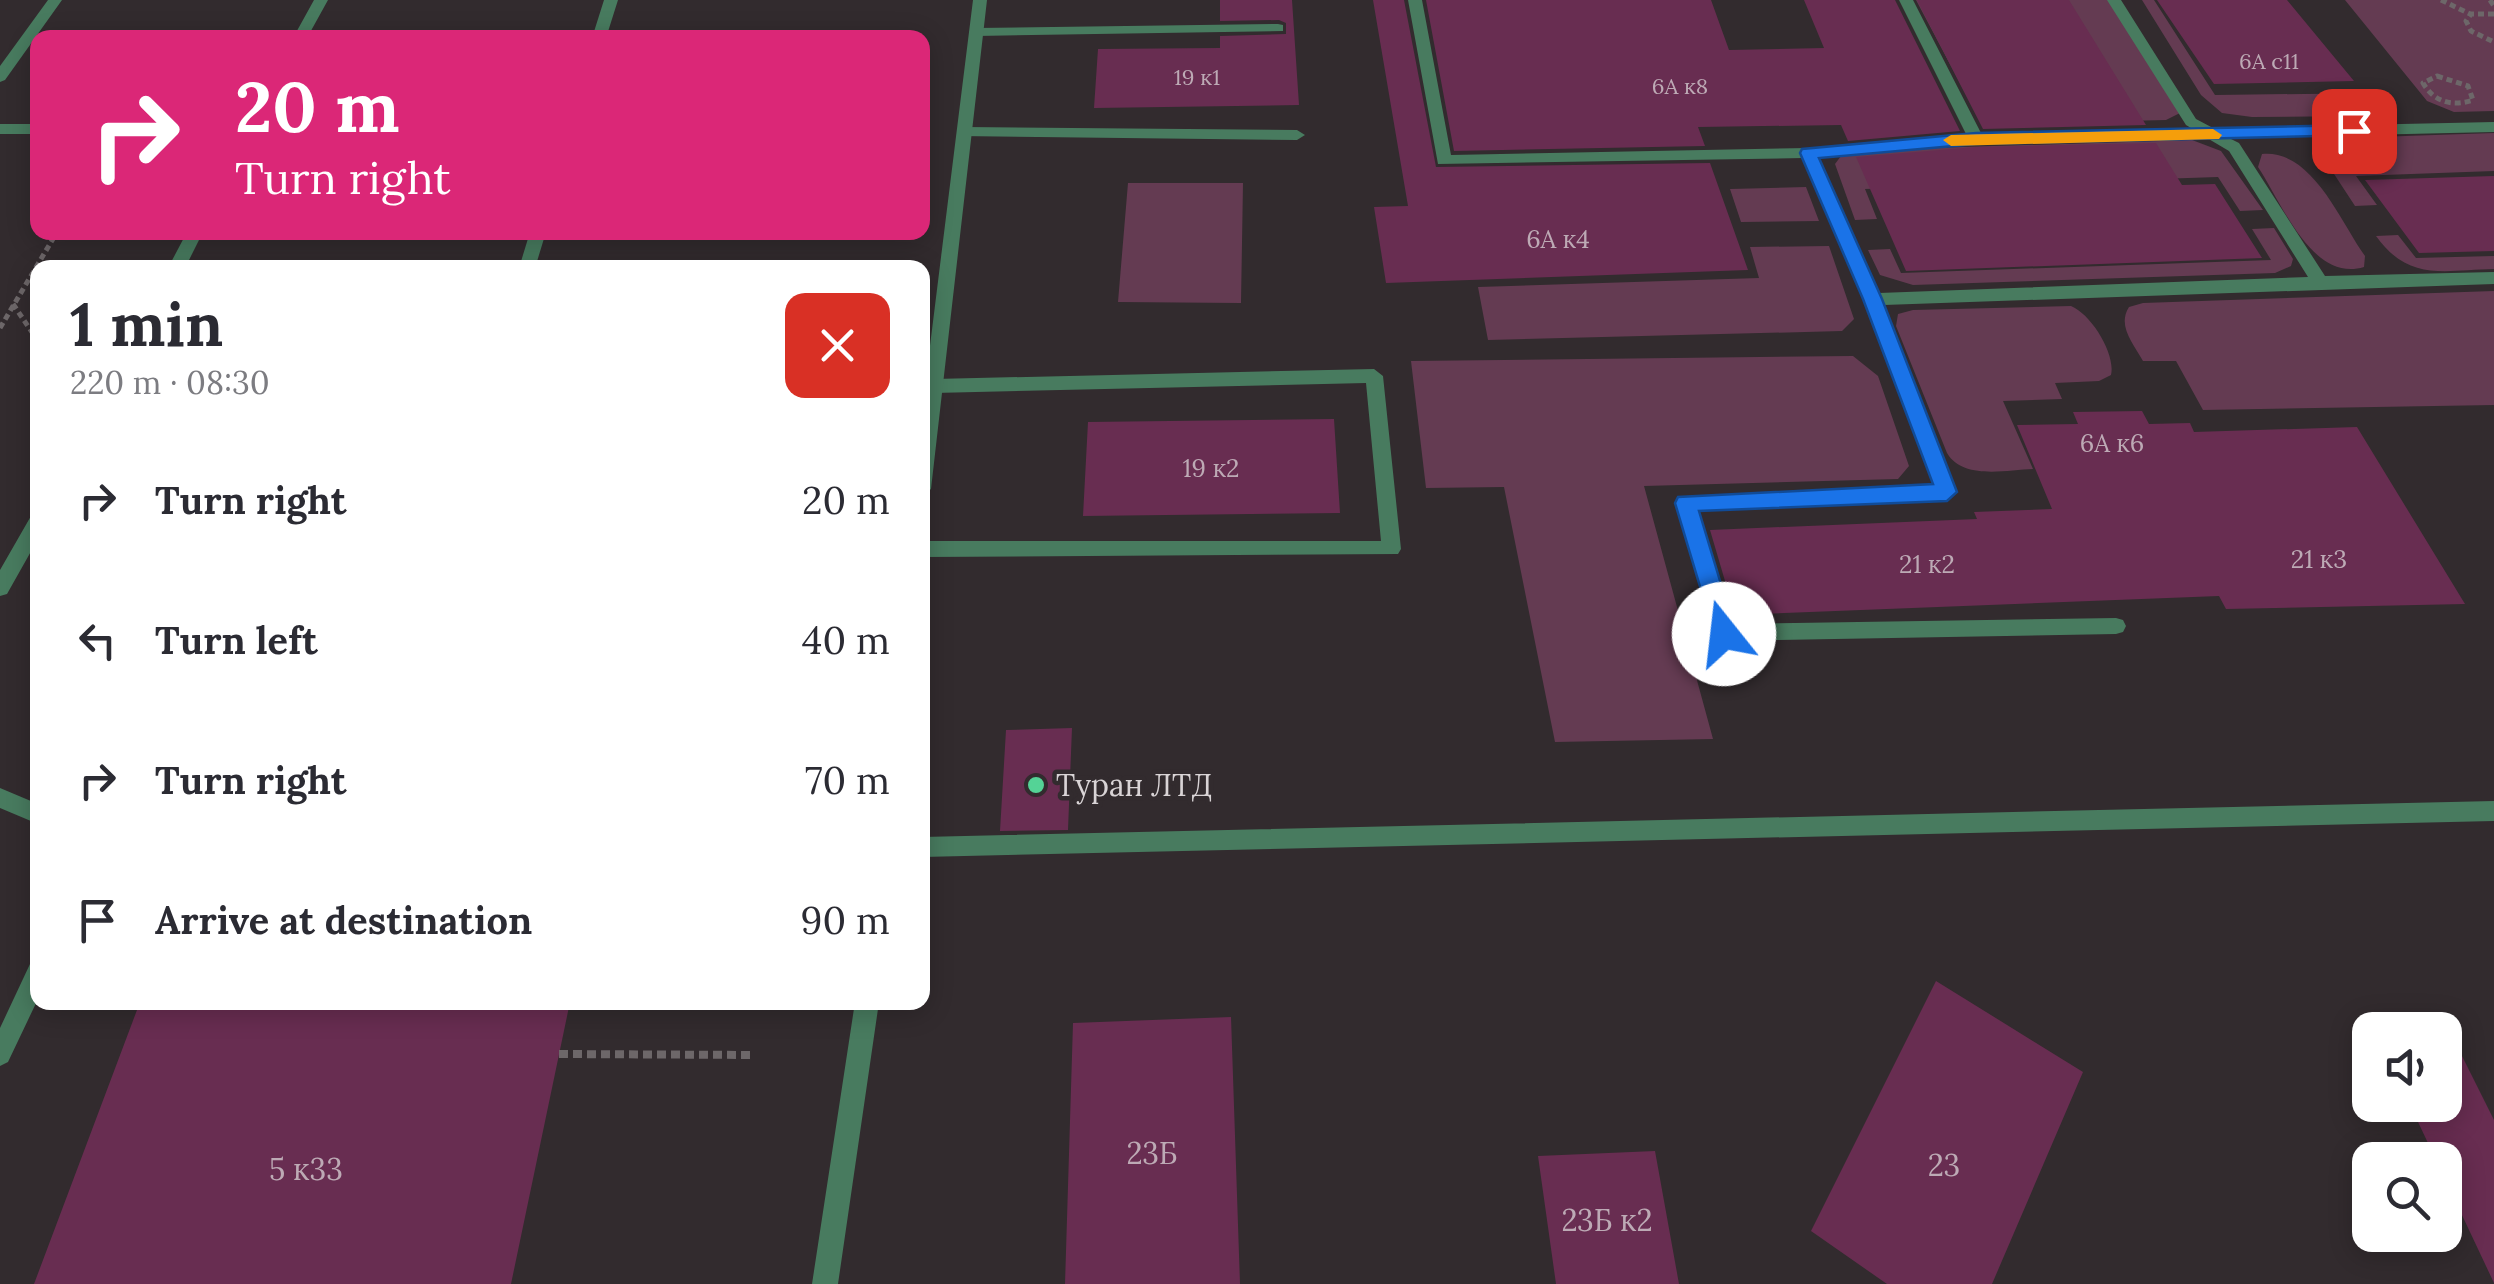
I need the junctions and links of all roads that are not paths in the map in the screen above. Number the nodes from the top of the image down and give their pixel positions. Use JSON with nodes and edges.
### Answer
{"nodes":[{"id":1,"x":54,"y":0,"type":"edge"},
{"id":2,"x":321,"y":0,"type":"edge"},
{"id":3,"x":611,"y":0,"type":"edge"},
{"id":4,"x":980,"y":0,"type":"edge"},
{"id":5,"x":1415,"y":0,"type":"edge"},
{"id":6,"x":1906,"y":0,"type":"edge"},
{"id":7,"x":2114,"y":0,"type":"edge"},
{"id":8,"x":1278,"y":28,"type":"dead end"},
{"id":9,"x":33,"y":30,"type":"edge"},
{"id":10,"x":304,"y":30,"type":"edge"},
{"id":11,"x":602,"y":30,"type":"edge"},
{"id":12,"x":976,"y":32,"type":"junction"},
{"id":13,"x":30,"y":34,"type":"edge"},
{"id":14,"x":0,"y":77,"type":"edge"},
{"id":15,"x":2494,"y":127,"type":"edge"},
{"id":16,"x":0,"y":129,"type":"edge"},
{"id":17,"x":30,"y":129,"type":"edge"},
{"id":18,"x":964,"y":132,"type":"junction"},
{"id":19,"x":1297,"y":135,"type":"dead end"},
{"id":20,"x":2213,"y":135,"type":"junction"},
{"id":21,"x":1976,"y":138,"type":"junction"},
{"id":22,"x":1808,"y":153,"type":"junction"},
{"id":23,"x":2494,"y":278,"type":"edge"},
{"id":24,"x":2320,"y":282,"type":"junction"},
{"id":25,"x":1873,"y":299,"type":"junction"},
{"id":26,"x":934,"y":386,"type":"junction"},
{"id":27,"x":930,"y":420,"type":"edge"},
{"id":28,"x":30,"y":536,"type":"edge"},
{"id":29,"x":930,"y":549,"type":"edge"},
{"id":30,"x":0,"y":588,"type":"edge"},
{"id":31,"x":2116,"y":626,"type":"dead end"},
{"id":32,"x":0,"y":798,"type":"edge"},
{"id":33,"x":30,"y":811,"type":"edge"},
{"id":34,"x":2494,"y":811,"type":"edge"},
{"id":35,"x":930,"y":847,"type":"edge"},
{"id":36,"x":30,"y":989,"type":"edge"},
{"id":37,"x":866,"y":1010,"type":"edge"},
{"id":38,"x":0,"y":1054,"type":"edge"},
{"id":39,"x":825,"y":1284,"type":"edge"}],
"edges":[{"from":1,"to":9,"type":"street"},
{"from":2,"to":10,"type":"street"},
{"from":3,"to":11,"type":"street"},
{"from":4,"to":12,"type":"street"},
{"from":5,"to":22,"type":"street"},
{"from":6,"to":21,"type":"street"},
{"from":7,"to":20,"type":"street"},
{"from":8,"to":12,"type":"street"},
{"from":12,"to":18,"type":"street"},
{"from":13,"to":14,"type":"street"},
{"from":15,"to":20,"type":"street"},
{"from":16,"to":17,"type":"street"},
{"from":18,"to":19,"type":"street"},
{"from":18,"to":26,"type":"street"},
{"from":20,"to":21,"type":"street"},
{"from":20,"to":24,"type":"street"},
{"from":21,"to":22,"type":"street"},
{"from":22,"to":25,"type":"street"},
{"from":23,"to":24,"type":"street"},
{"from":24,"to":25,"type":"street"},
{"from":25,"to":31,"type":"street"},
{"from":26,"to":27,"type":"street"},
{"from":26,"to":29,"type":"street"},
{"from":28,"to":30,"type":"street"},
{"from":32,"to":33,"type":"street"},
{"from":34,"to":35,"type":"street"},
{"from":36,"to":38,"type":"street"},
{"from":37,"to":39,"type":"street"}]}
